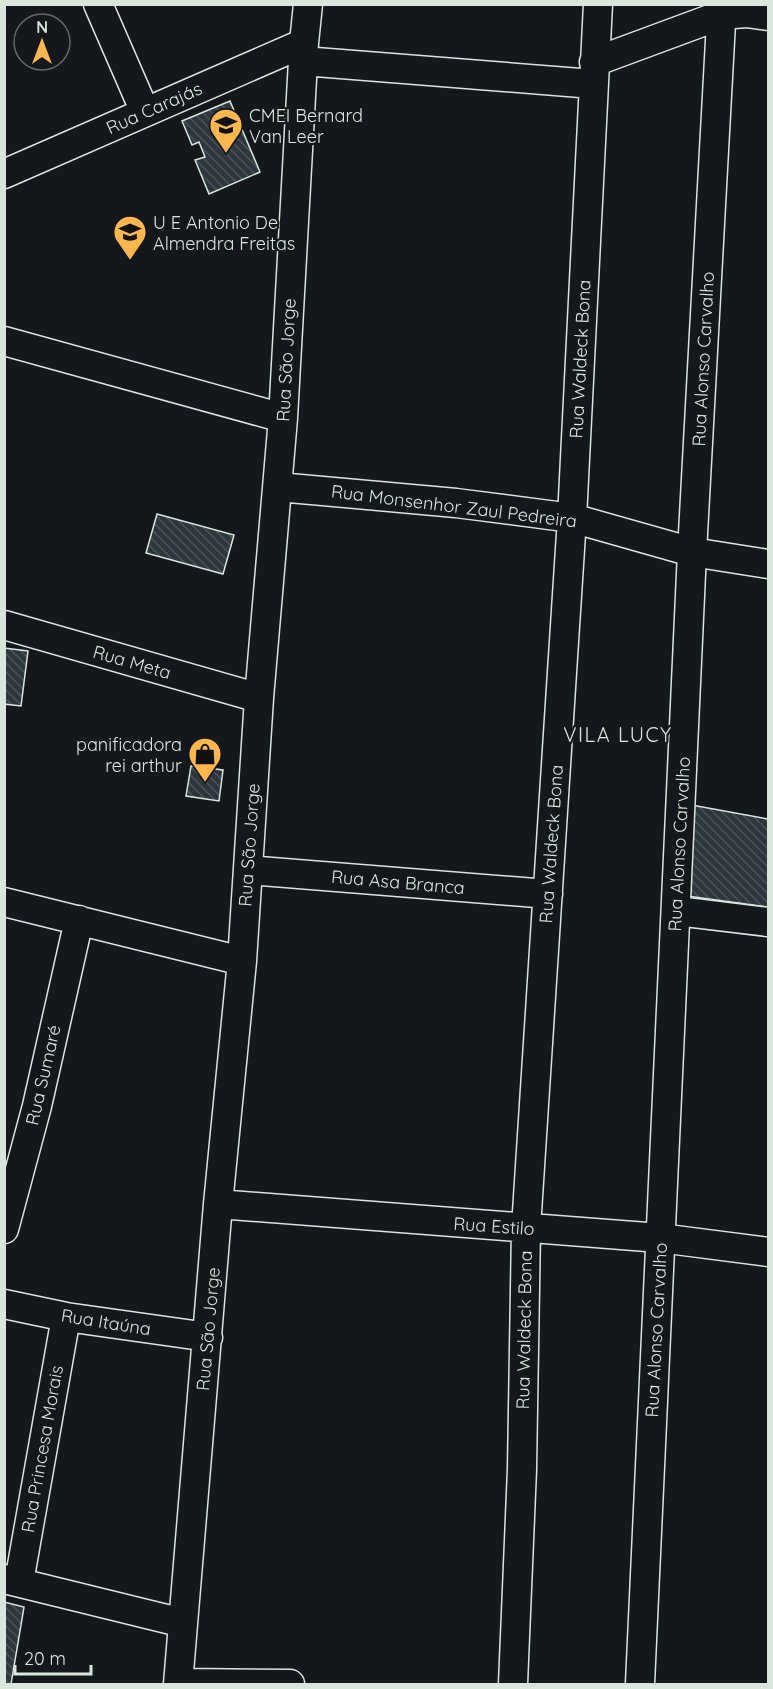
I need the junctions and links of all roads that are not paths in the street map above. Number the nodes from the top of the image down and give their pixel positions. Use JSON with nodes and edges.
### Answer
{"nodes":[{"id":1,"x":98,"y":4,"type":"edge"},
{"id":2,"x":598,"y":4,"type":"edge"},
{"id":3,"x":308,"y":5,"type":"edge"},
{"id":4,"x":722,"y":10,"type":"edge"},
{"id":5,"x":768,"y":16,"type":"edge"},
{"id":6,"x":304,"y":52,"type":"junction"},
{"id":7,"x":594,"y":73,"type":"junction"},
{"id":8,"x":145,"y":112,"type":"junction"},
{"id":9,"x":4,"y":174,"type":"edge"},
{"id":10,"x":4,"y":342,"type":"edge"},
{"id":11,"x":283,"y":418,"type":"junction"},
{"id":12,"x":278,"y":487,"type":"junction"},
{"id":13,"x":573,"y":518,"type":"junction"},
{"id":14,"x":692,"y":552,"type":"junction"},
{"id":15,"x":768,"y":564,"type":"edge"},
{"id":16,"x":4,"y":626,"type":"edge"},
{"id":17,"x":259,"y":698,"type":"junction"},
{"id":18,"x":248,"y":870,"type":"junction"},
{"id":19,"x":548,"y":894,"type":"junction"},
{"id":20,"x":4,"y":902,"type":"edge"},
{"id":21,"x":677,"y":911,"type":"junction"},
{"id":22,"x":79,"y":920,"type":"junction"},
{"id":23,"x":768,"y":922,"type":"edge"},
{"id":24,"x":242,"y":961,"type":"junction"},
{"id":25,"x":218,"y":1204,"type":"junction"},
{"id":26,"x":526,"y":1228,"type":"junction"},
{"id":27,"x":4,"y":1229,"type":"edge"},
{"id":28,"x":660,"y":1238,"type":"junction"},
{"id":29,"x":768,"y":1252,"type":"edge"},
{"id":30,"x":4,"y":1304,"type":"edge"},
{"id":31,"x":66,"y":1317,"type":"junction"},
{"id":32,"x":208,"y":1337,"type":"junction"},
{"id":33,"x":11,"y":1581,"type":"edge"},
{"id":34,"x":183,"y":1623,"type":"junction"},
{"id":35,"x":178,"y":1684,"type":"edge"},
{"id":36,"x":290,"y":1684,"type":"edge"},
{"id":37,"x":513,"y":1684,"type":"edge"},
{"id":38,"x":640,"y":1684,"type":"edge"}],
"edges":[{"from":1,"to":8,"type":"street"},
{"from":2,"to":7,"type":"street","name":"Rua Waldeck Bona"},
{"from":3,"to":6,"type":"street","name":"Rua São Jorge"},
{"from":4,"to":5,"type":"street","name":"Rua Carajás"},
{"from":4,"to":7,"type":"street","name":"Rua Carajás"},
{"from":4,"to":14,"type":"street","name":"Rua Alonso Carvalho"},
{"from":6,"to":7,"type":"street","name":"Rua Carajás"},
{"from":6,"to":8,"type":"street","name":"Rua Carajás"},
{"from":6,"to":11,"type":"street","name":"Rua São Jorge"},
{"from":7,"to":13,"type":"street","name":"Rua Waldeck Bona"},
{"from":8,"to":9,"type":"street","name":"Rua Carajás"},
{"from":10,"to":11,"type":"street"},
{"from":11,"to":12,"type":"street","name":"Rua São Jorge"},
{"from":12,"to":13,"type":"street","name":"Rua Monsenhor Zaul Pedreira"},
{"from":12,"to":17,"type":"street","name":"Rua São Jorge"},
{"from":13,"to":14,"type":"street","name":"Rua Monsenhor Zaul Pedreira"},
{"from":13,"to":19,"type":"street","name":"Rua Waldeck Bona"},
{"from":14,"to":15,"type":"street","name":"Rua Monsenhor Zaul Pedreira"},
{"from":14,"to":21,"type":"street","name":"Rua Alonso Carvalho"},
{"from":16,"to":17,"type":"street","name":"Rua Meta"},
{"from":17,"to":18,"type":"street","name":"Rua São Jorge"},
{"from":18,"to":19,"type":"street","name":"Rua Asa Branca"},
{"from":18,"to":24,"type":"street","name":"Rua São Jorge"},
{"from":19,"to":26,"type":"street","name":"Rua Waldeck Bona"},
{"from":20,"to":22,"type":"street"},
{"from":21,"to":23,"type":"street"},
{"from":21,"to":28,"type":"street","name":"Rua Alonso Carvalho"},
{"from":22,"to":24,"type":"street"},
{"from":22,"to":27,"type":"street","name":"Rua Sumaré"},
{"from":24,"to":25,"type":"street","name":"Rua São Jorge"},
{"from":25,"to":26,"type":"street","name":"Rua Estilo"},
{"from":25,"to":32,"type":"street","name":"Rua São Jorge"},
{"from":26,"to":28,"type":"street","name":"Rua Estilo"},
{"from":26,"to":37,"type":"street","name":"Rua Waldeck Bona"},
{"from":28,"to":29,"type":"street","name":"Rua Estilo"},
{"from":28,"to":38,"type":"street","name":"Rua Alonso Carvalho"},
{"from":30,"to":31,"type":"street","name":"Rua Itaúna"},
{"from":31,"to":32,"type":"street","name":"Rua Itaúna"},
{"from":31,"to":33,"type":"street","name":"Rua Princesa Morais"},
{"from":32,"to":34,"type":"street","name":"Rua São Jorge"},
{"from":33,"to":34,"type":"street"},
{"from":34,"to":35,"type":"street","name":"Rua São Jorge"},
{"from":35,"to":36,"type":"street"}]}
